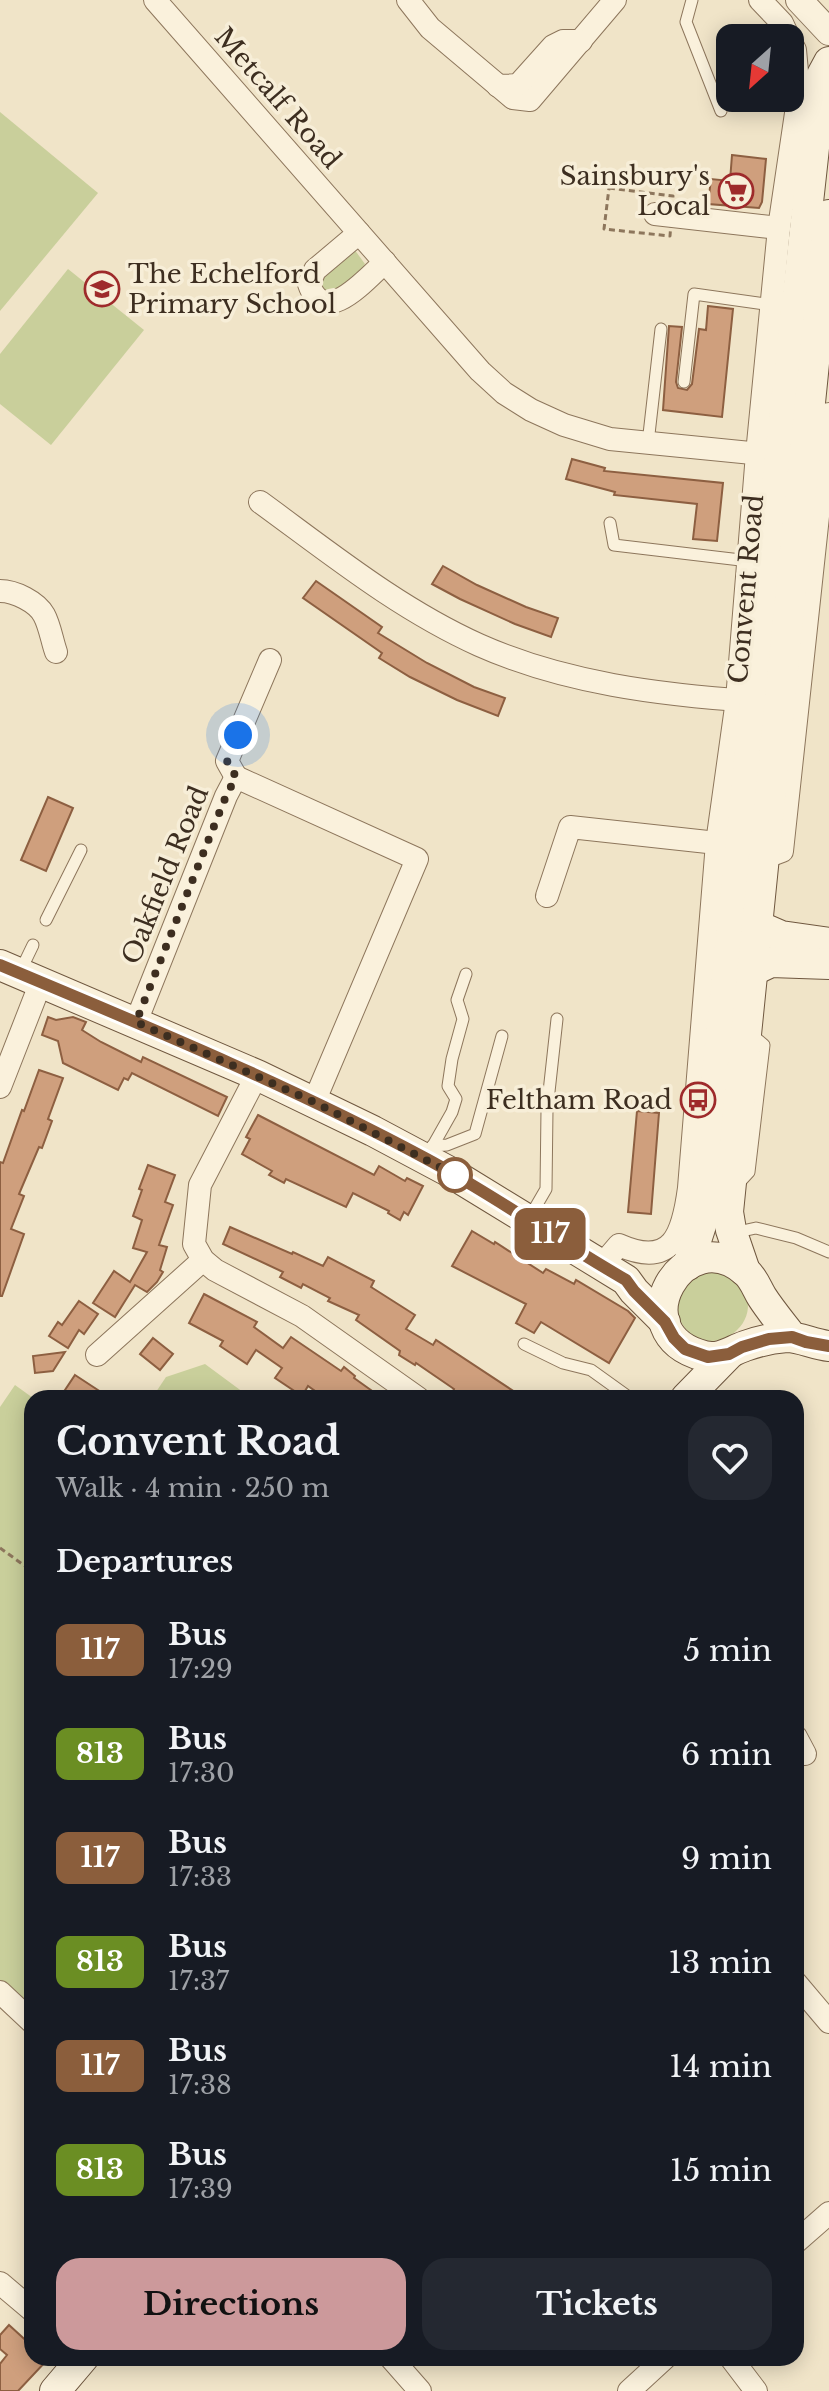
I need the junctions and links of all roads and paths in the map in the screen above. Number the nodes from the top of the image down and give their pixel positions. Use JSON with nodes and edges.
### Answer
{"nodes":[{"id":1,"x":155,"y":0,"type":"edge"},
{"id":2,"x":408,"y":0,"type":"edge"},
{"id":3,"x":615,"y":0,"type":"edge"},
{"id":4,"x":692,"y":0,"type":"edge"},
{"id":5,"x":760,"y":0,"type":"edge"},
{"id":6,"x":799,"y":0,"type":"edge"},
{"id":7,"x":782,"y":24,"type":"edge"},
{"id":8,"x":829,"y":32,"type":"edge"},
{"id":9,"x":829,"y":62,"type":"edge"},
{"id":10,"x":716,"y":98,"type":"edge"},
{"id":11,"x":796,"y":112,"type":"edge"},
{"id":12,"x":655,"y":214,"type":"dead end"},
{"id":13,"x":829,"y":215,"type":"edge"},
{"id":14,"x":779,"y":228,"type":"junction"},
{"id":15,"x":359,"y":233,"type":"junction"},
{"id":16,"x":385,"y":262,"type":"junction"},
{"id":17,"x":812,"y":281,"type":"edge"},
{"id":18,"x":772,"y":305,"type":"junction"},
{"id":19,"x":661,"y":329,"type":"dead end"},
{"id":20,"x":684,"y":382,"type":"dead end"},
{"id":21,"x":828,"y":428,"type":"edge"},
{"id":22,"x":648,"y":443,"type":"junction"},
{"id":23,"x":769,"y":455,"type":"junction"},
{"id":24,"x":260,"y":502,"type":"dead end"},
{"id":25,"x":610,"y":523,"type":"dead end"},
{"id":26,"x":749,"y":561,"type":"junction"},
{"id":27,"x":0,"y":591,"type":"edge"},
{"id":28,"x":56,"y":652,"type":"dead end"},
{"id":29,"x":270,"y":660,"type":"dead end"},
{"id":30,"x":746,"y":700,"type":"junction"},
{"id":31,"x":236,"y":777,"type":"junction"},
{"id":32,"x":717,"y":843,"type":"junction"},
{"id":33,"x":81,"y":850,"type":"dead end"},
{"id":34,"x":766,"y":857,"type":"junction"},
{"id":35,"x":547,"y":896,"type":"dead end"},
{"id":36,"x":46,"y":920,"type":"dead end"},
{"id":37,"x":758,"y":926,"type":"junction"},
{"id":38,"x":829,"y":943,"type":"edge"},
{"id":39,"x":33,"y":945,"type":"dead end"},
{"id":40,"x":829,"y":964,"type":"edge"},
{"id":41,"x":754,"y":970,"type":"junction"},
{"id":42,"x":20,"y":973,"type":"edge"},
{"id":43,"x":466,"y":974,"type":"dead end"},
{"id":44,"x":557,"y":1019,"type":"dead end"},
{"id":45,"x":136,"y":1022,"type":"junction"},
{"id":46,"x":502,"y":1036,"type":"dead end"},
{"id":47,"x":257,"y":1075,"type":"junction"},
{"id":48,"x":0,"y":1087,"type":"edge"},
{"id":49,"x":314,"y":1102,"type":"junction"},
{"id":50,"x":429,"y":1152,"type":"junction"},
{"id":51,"x":708,"y":1189,"type":"junction"},
{"id":52,"x":528,"y":1220,"type":"junction"},
{"id":53,"x":732,"y":1233,"type":"junction"},
{"id":54,"x":829,"y":1252,"type":"edge"},
{"id":55,"x":203,"y":1260,"type":"junction"},
{"id":56,"x":684,"y":1267,"type":"junction"},
{"id":57,"x":614,"y":1273,"type":"junction"},
{"id":58,"x":752,"y":1282,"type":"junction"},
{"id":59,"x":665,"y":1322,"type":"junction"},
{"id":60,"x":792,"y":1337,"type":"junction"},
{"id":61,"x":524,"y":1344,"type":"dead end"},
{"id":62,"x":685,"y":1349,"type":"junction"},
{"id":63,"x":735,"y":1350,"type":"junction"},
{"id":64,"x":828,"y":1353,"type":"edge"},
{"id":65,"x":97,"y":1355,"type":"dead end"},
{"id":66,"x":407,"y":1390,"type":"edge"},
{"id":67,"x":619,"y":1390,"type":"edge"},
{"id":68,"x":679,"y":1390,"type":"edge"},
{"id":69,"x":694,"y":1390,"type":"edge"},
{"id":70,"x":0,"y":1548,"type":"edge"},
{"id":71,"x":24,"y":1565,"type":"edge"},
{"id":72,"x":0,"y":1992,"type":"edge"},
{"id":73,"x":804,"y":1992,"type":"edge"},
{"id":74,"x":24,"y":2014,"type":"edge"},
{"id":75,"x":829,"y":2022,"type":"edge"},
{"id":76,"x":829,"y":2213,"type":"edge"},
{"id":77,"x":804,"y":2235,"type":"edge"},
{"id":78,"x":0,"y":2283,"type":"edge"},
{"id":79,"x":24,"y":2303,"type":"edge"},
{"id":80,"x":76,"y":2366,"type":"edge"},
{"id":81,"x":398,"y":2366,"type":"edge"},
{"id":82,"x":656,"y":2366,"type":"edge"},
{"id":83,"x":737,"y":2366,"type":"edge"},
{"id":84,"x":55,"y":2391,"type":"edge"},
{"id":85,"x":420,"y":2391,"type":"edge"},
{"id":86,"x":629,"y":2391,"type":"edge"},
{"id":87,"x":756,"y":2391,"type":"edge"}],
"edges":[{"from":1,"to":15,"type":"street","name":"Metcalf Road"},
{"from":2,"to":3,"type":"street"},
{"from":4,"to":10,"type":"lane"},
{"from":5,"to":7,"type":"street","name":"Convent Road"},
{"from":6,"to":8,"type":"street"},
{"from":9,"to":17,"type":"main road","name":"Convent Road"},
{"from":11,"to":14,"type":"street","name":"Convent Road"},
{"from":12,"to":14,"type":"street"},
{"from":13,"to":17,"type":"main road","name":"Convent Road"},
{"from":14,"to":17,"type":"street","name":"Convent Road"},
{"from":15,"to":16,"type":"street","name":"Metcalf Road"},
{"from":15,"to":16,"type":"street"},
{"from":16,"to":22,"type":"street","name":"Metcalf Road"},
{"from":17,"to":18,"type":"street","name":"Convent Road"},
{"from":17,"to":23,"type":"main road","name":"Convent Road"},
{"from":17,"to":34,"type":"main road","name":"Convent Road"},
{"from":18,"to":20,"type":"lane"},
{"from":18,"to":23,"type":"street","name":"Convent Road"},
{"from":19,"to":22,"type":"lane"},
{"from":21,"to":34,"type":"street","name":"Convent Road"},
{"from":22,"to":23,"type":"street","name":"Metcalf Road"},
{"from":23,"to":26,"type":"street","name":"Convent Road"},
{"from":23,"to":30,"type":"main road","name":"Convent Road"},
{"from":24,"to":30,"type":"street"},
{"from":25,"to":26,"type":"lane"},
{"from":26,"to":30,"type":"street","name":"Convent Road"},
{"from":27,"to":28,"type":"street"},
{"from":29,"to":31,"type":"street"},
{"from":30,"to":32,"type":"street","name":"Convent Road"},
{"from":30,"to":51,"type":"main road","name":"Convent Road"},
{"from":31,"to":45,"type":"street","name":"Oakfield Road"},
{"from":31,"to":49,"type":"street","name":"Oakfield Road"},
{"from":32,"to":35,"type":"street"},
{"from":32,"to":51,"type":"street","name":"Convent Road"},
{"from":33,"to":36,"type":"lane"},
{"from":34,"to":37,"type":"main road","name":"Convent Road"},
{"from":37,"to":38,"type":"main road"},
{"from":37,"to":41,"type":"main road","name":"Convent Road"},
{"from":39,"to":42,"type":"lane"},
{"from":40,"to":41,"type":"main road"},
{"from":41,"to":51,"type":"main road","name":"Convent Road"},
{"from":42,"to":45,"type":"main road"},
{"from":42,"to":48,"type":"street"},
{"from":43,"to":50,"type":"lane"},
{"from":44,"to":52,"type":"lane"},
{"from":45,"to":47,"type":"main road"},
{"from":46,"to":50,"type":"lane"},
{"from":47,"to":49,"type":"main road"},
{"from":47,"to":55,"type":"street"},
{"from":49,"to":50,"type":"main road"},
{"from":50,"to":52,"type":"main road"},
{"from":51,"to":53,"type":"main road","name":"Convent Road"},
{"from":51,"to":56,"type":"main road","name":"Convent Road"},
{"from":51,"to":57,"type":"street","name":"Convent Road"},
{"from":52,"to":57,"type":"main road"},
{"from":53,"to":54,"type":"lane"},
{"from":53,"to":58,"type":"main road","name":"Convent Road"},
{"from":55,"to":65,"type":"street"},
{"from":55,"to":66,"type":"street"},
{"from":56,"to":57,"type":"main road"},
{"from":56,"to":58,"type":"main road"},
{"from":56,"to":59,"type":"main road"},
{"from":57,"to":59,"type":"main road"},
{"from":58,"to":60,"type":"main road"},
{"from":58,"to":63,"type":"main road"},
{"from":59,"to":62,"type":"main road"},
{"from":60,"to":63,"type":"main road"},
{"from":60,"to":64,"type":"main road"},
{"from":61,"to":67,"type":"lane"},
{"from":62,"to":63,"type":"main road"},
{"from":62,"to":68,"type":"main road"},
{"from":63,"to":69,"type":"main road"},
{"from":70,"to":71,"type":"path"},
{"from":72,"to":74,"type":"street"},
{"from":73,"to":75,"type":"street"},
{"from":76,"to":77,"type":"street"},
{"from":78,"to":79,"type":"street"},
{"from":80,"to":84,"type":"main road"},
{"from":81,"to":85,"type":"street"},
{"from":82,"to":86,"type":"street"},
{"from":83,"to":87,"type":"street"}]}
